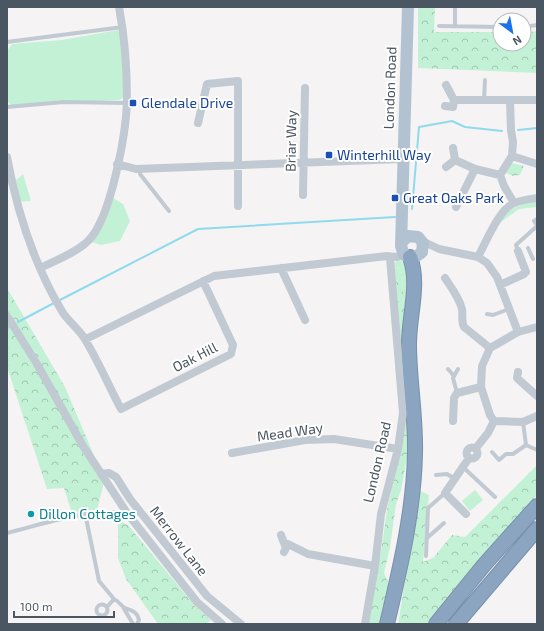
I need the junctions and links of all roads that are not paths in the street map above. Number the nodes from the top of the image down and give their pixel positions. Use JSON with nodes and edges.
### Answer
{"nodes":[{"id":1,"x":119,"y":7,"type":"edge"},
{"id":2,"x":408,"y":7,"type":"edge"},
{"id":3,"x":455,"y":8,"type":"dead end"},
{"id":4,"x":439,"y":26,"type":"dead end"},
{"id":5,"x":455,"y":26,"type":"junction"},
{"id":6,"x":122,"y":27,"type":"junction"},
{"id":7,"x":492,"y":27,"type":"edge"},
{"id":8,"x":7,"y":42,"type":"edge"},
{"id":9,"x":485,"y":80,"type":"dead end"},
{"id":10,"x":446,"y":85,"type":"dead end"},
{"id":11,"x":305,"y":88,"type":"dead end"},
{"id":12,"x":454,"y":100,"type":"junction"},
{"id":13,"x":484,"y":100,"type":"junction"},
{"id":14,"x":537,"y":100,"type":"edge"},
{"id":15,"x":510,"y":101,"type":"junction"},
{"id":16,"x":126,"y":103,"type":"junction"},
{"id":17,"x":445,"y":106,"type":"dead end"},
{"id":18,"x":7,"y":107,"type":"edge"},
{"id":19,"x":198,"y":123,"type":"dead end"},
{"id":20,"x":453,"y":148,"type":"dead end"},
{"id":21,"x":512,"y":156,"type":"junction"},
{"id":22,"x":7,"y":157,"type":"edge"},
{"id":23,"x":402,"y":159,"type":"junction"},
{"id":24,"x":455,"y":160,"type":"junction"},
{"id":25,"x":304,"y":162,"type":"junction"},
{"id":26,"x":118,"y":164,"type":"junction"},
{"id":27,"x":537,"y":164,"type":"edge"},
{"id":28,"x":238,"y":165,"type":"junction"},
{"id":29,"x":446,"y":167,"type":"dead end"},
{"id":30,"x":140,"y":169,"type":"junction"},
{"id":31,"x":475,"y":169,"type":"junction"},
{"id":32,"x":500,"y":174,"type":"junction"},
{"id":33,"x":303,"y":195,"type":"dead end"},
{"id":34,"x":537,"y":198,"type":"edge"},
{"id":35,"x":514,"y":203,"type":"junction"},
{"id":36,"x":238,"y":206,"type":"dead end"},
{"id":37,"x":456,"y":207,"type":"dead end"},
{"id":38,"x":169,"y":211,"type":"dead end"},
{"id":39,"x":537,"y":219,"type":"edge"},
{"id":40,"x":537,"y":226,"type":"edge"},
{"id":41,"x":410,"y":247,"type":"junction"},
{"id":42,"x":528,"y":248,"type":"dead end"},
{"id":43,"x":439,"y":249,"type":"junction"},
{"id":44,"x":520,"y":254,"type":"junction"},
{"id":45,"x":530,"y":254,"type":"junction"},
{"id":46,"x":389,"y":257,"type":"junction"},
{"id":47,"x":478,"y":257,"type":"junction"},
{"id":48,"x":533,"y":260,"type":"dead end"},
{"id":49,"x":40,"y":268,"type":"junction"},
{"id":50,"x":281,"y":268,"type":"junction"},
{"id":51,"x":445,"y":278,"type":"dead end"},
{"id":52,"x":203,"y":281,"type":"junction"},
{"id":53,"x":500,"y":284,"type":"junction"},
{"id":54,"x":509,"y":308,"type":"junction"},
{"id":55,"x":487,"y":314,"type":"dead end"},
{"id":56,"x":7,"y":316,"type":"edge"},
{"id":57,"x":305,"y":320,"type":"dead end"},
{"id":58,"x":537,"y":327,"type":"edge"},
{"id":59,"x":518,"y":332,"type":"junction"},
{"id":60,"x":86,"y":340,"type":"junction"},
{"id":61,"x":490,"y":348,"type":"junction"},
{"id":62,"x":448,"y":369,"type":"dead end"},
{"id":63,"x":458,"y":369,"type":"dead end"},
{"id":64,"x":518,"y":372,"type":"dead end"},
{"id":65,"x":454,"y":376,"type":"junction"},
{"id":66,"x":482,"y":387,"type":"junction"},
{"id":67,"x":457,"y":393,"type":"junction"},
{"id":68,"x":537,"y":396,"type":"edge"},
{"id":69,"x":537,"y":416,"type":"edge"},
{"id":70,"x":453,"y":421,"type":"dead end"},
{"id":71,"x":494,"y":421,"type":"junction"},
{"id":72,"x":523,"y":422,"type":"junction"},
{"id":73,"x":526,"y":445,"type":"junction"},
{"id":74,"x":398,"y":449,"type":"junction"},
{"id":75,"x":537,"y":450,"type":"edge"},
{"id":76,"x":492,"y":452,"type":"dead end"},
{"id":77,"x":232,"y":454,"type":"dead end"},
{"id":78,"x":463,"y":467,"type":"junction"},
{"id":79,"x":101,"y":474,"type":"junction"},
{"id":80,"x":436,"y":475,"type":"dead end"},
{"id":81,"x":455,"y":479,"type":"junction"},
{"id":82,"x":445,"y":492,"type":"junction"},
{"id":83,"x":495,"y":497,"type":"dead end"},
{"id":84,"x":537,"y":506,"type":"edge"},
{"id":85,"x":85,"y":513,"type":"junction"},
{"id":86,"x":127,"y":513,"type":"junction"},
{"id":87,"x":466,"y":514,"type":"dead end"},
{"id":88,"x":444,"y":523,"type":"dead end"},
{"id":89,"x":537,"y":529,"type":"edge"},
{"id":90,"x":7,"y":534,"type":"edge"},
{"id":91,"x":426,"y":538,"type":"junction"},
{"id":92,"x":284,"y":552,"type":"dead end"},
{"id":93,"x":426,"y":556,"type":"dead end"},
{"id":94,"x":375,"y":566,"type":"junction"},
{"id":95,"x":114,"y":599,"type":"junction"},
{"id":96,"x":107,"y":607,"type":"dead end"},
{"id":97,"x":123,"y":607,"type":"junction"},
{"id":98,"x":133,"y":624,"type":"edge"},
{"id":99,"x":137,"y":624,"type":"edge"},
{"id":100,"x":222,"y":624,"type":"edge"},
{"id":101,"x":241,"y":624,"type":"edge"},
{"id":102,"x":365,"y":624,"type":"edge"},
{"id":103,"x":387,"y":624,"type":"edge"},
{"id":104,"x":436,"y":624,"type":"edge"},
{"id":105,"x":456,"y":624,"type":"edge"}],
"edges":[{"from":1,"to":6,"type":"street"},
{"from":2,"to":23,"type":"main road","name":"London Road"},
{"from":3,"to":5,"type":"lane"},
{"from":4,"to":5,"type":"lane"},
{"from":5,"to":7,"type":"lane"},
{"from":6,"to":8,"type":"lane"},
{"from":6,"to":16,"type":"street"},
{"from":9,"to":13,"type":"lane"},
{"from":10,"to":12,"type":"street"},
{"from":11,"to":25,"type":"street","name":"Briar Way"},
{"from":12,"to":13,"type":"street"},
{"from":12,"to":17,"type":"street"},
{"from":13,"to":15,"type":"street"},
{"from":14,"to":15,"type":"street"},
{"from":15,"to":21,"type":"street"},
{"from":16,"to":18,"type":"lane"},
{"from":16,"to":26,"type":"street"},
{"from":19,"to":28,"type":"street"},
{"from":20,"to":24,"type":"street"},
{"from":21,"to":27,"type":"street"},
{"from":21,"to":32,"type":"street"},
{"from":22,"to":49,"type":"street"},
{"from":23,"to":25,"type":"street"},
{"from":23,"to":41,"type":"main road","name":"London Road"},
{"from":24,"to":29,"type":"street"},
{"from":24,"to":31,"type":"street"},
{"from":25,"to":28,"type":"street"},
{"from":25,"to":33,"type":"street","name":"Briar Way"},
{"from":26,"to":30,"type":"street"},
{"from":26,"to":49,"type":"street"},
{"from":28,"to":30,"type":"street"},
{"from":28,"to":36,"type":"street"},
{"from":30,"to":38,"type":"lane"},
{"from":31,"to":32,"type":"street"},
{"from":31,"to":37,"type":"street"},
{"from":32,"to":35,"type":"street"},
{"from":34,"to":35,"type":"street"},
{"from":35,"to":47,"type":"street"},
{"from":39,"to":40,"type":"lane"},
{"from":40,"to":44,"type":"lane"},
{"from":41,"to":43,"type":"street"},
{"from":41,"to":43,"type":"street"},
{"from":41,"to":46,"type":"street"},
{"from":41,"to":103,"type":"highway"},
{"from":42,"to":45,"type":"lane"},
{"from":43,"to":47,"type":"street"},
{"from":44,"to":45,"type":"lane"},
{"from":44,"to":53,"type":"street"},
{"from":45,"to":48,"type":"lane"},
{"from":46,"to":50,"type":"street"},
{"from":46,"to":74,"type":"street","name":"London Road"},
{"from":47,"to":53,"type":"street"},
{"from":49,"to":60,"type":"street"},
{"from":50,"to":52,"type":"street"},
{"from":50,"to":57,"type":"street"},
{"from":51,"to":61,"type":"street"},
{"from":52,"to":60,"type":"street"},
{"from":52,"to":60,"type":"street","name":"Oak Hill"},
{"from":53,"to":54,"type":"street"},
{"from":54,"to":55,"type":"lane"},
{"from":54,"to":59,"type":"street"},
{"from":56,"to":79,"type":"street","name":"Merrow Lane"},
{"from":58,"to":59,"type":"street"},
{"from":59,"to":61,"type":"street"},
{"from":61,"to":66,"type":"street"},
{"from":62,"to":65,"type":"lane"},
{"from":63,"to":65,"type":"lane"},
{"from":64,"to":68,"type":"street"},
{"from":65,"to":67,"type":"lane"},
{"from":66,"to":67,"type":"street"},
{"from":66,"to":71,"type":"street"},
{"from":67,"to":70,"type":"street"},
{"from":69,"to":72,"type":"street"},
{"from":71,"to":72,"type":"street"},
{"from":71,"to":78,"type":"street"},
{"from":72,"to":73,"type":"lane"},
{"from":73,"to":75,"type":"lane"},
{"from":73,"to":76,"type":"lane"},
{"from":74,"to":77,"type":"street","name":"Mead Way"},
{"from":74,"to":94,"type":"street","name":"London Road"},
{"from":78,"to":81,"type":"street"},
{"from":78,"to":83,"type":"lane"},
{"from":79,"to":86,"type":"street","name":"Merrow Lane"},
{"from":79,"to":101,"type":"street","name":"Merrow Lane"},
{"from":80,"to":81,"type":"lane"},
{"from":81,"to":82,"type":"street"},
{"from":82,"to":87,"type":"street"},
{"from":82,"to":91,"type":"lane"},
{"from":84,"to":104,"type":"highway"},
{"from":85,"to":86,"type":"lane"},
{"from":85,"to":90,"type":"lane"},
{"from":85,"to":95,"type":"lane"},
{"from":86,"to":100,"type":"street","name":"Merrow Lane"},
{"from":88,"to":91,"type":"lane"},
{"from":89,"to":105,"type":"highway"},
{"from":91,"to":93,"type":"lane"},
{"from":92,"to":94,"type":"street"},
{"from":94,"to":102,"type":"street","name":"London Road"},
{"from":95,"to":96,"type":"lane"},
{"from":95,"to":97,"type":"lane"},
{"from":97,"to":98,"type":"lane"},
{"from":97,"to":99,"type":"lane"}]}
